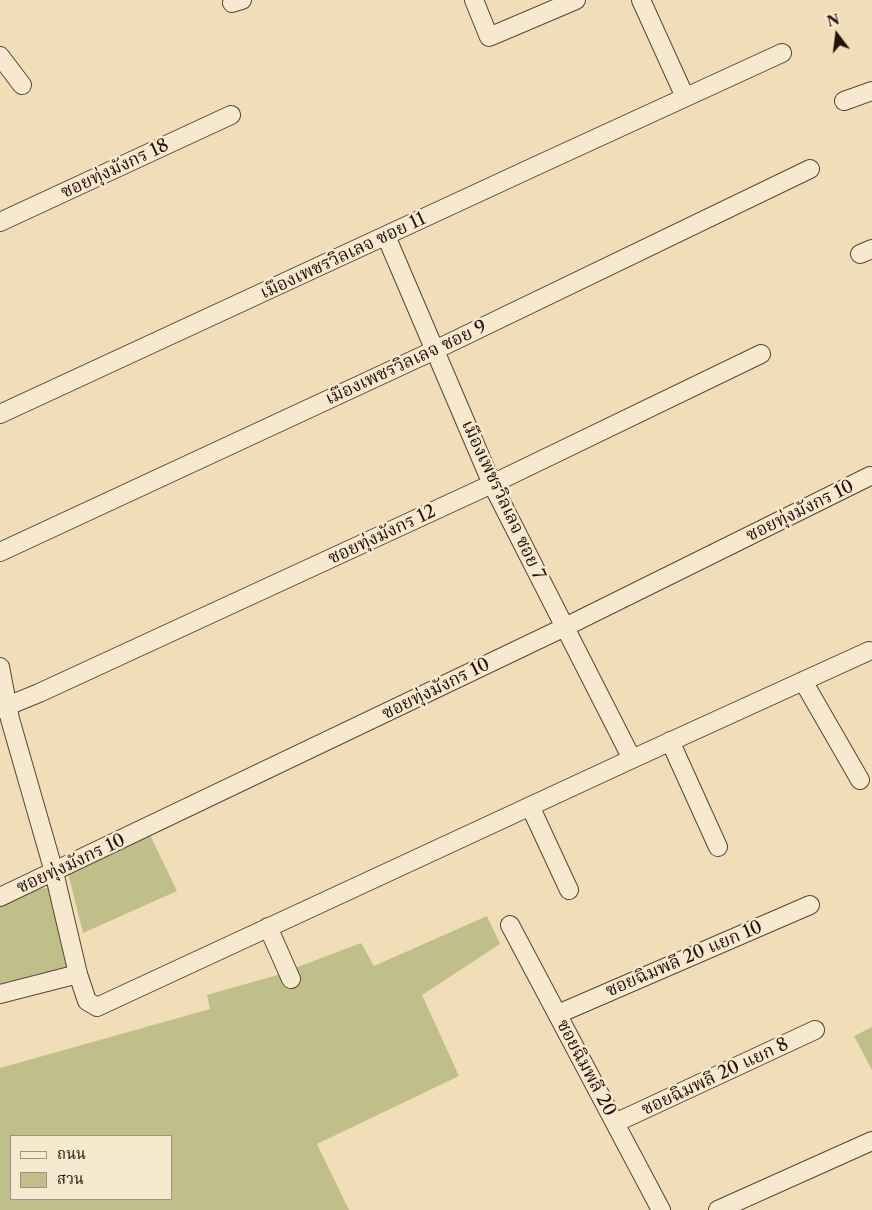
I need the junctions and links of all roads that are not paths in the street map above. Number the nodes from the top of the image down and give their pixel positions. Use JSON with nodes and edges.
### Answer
{"nodes":[{"id":1,"x":474,"y":0,"type":"edge"},
{"id":2,"x":576,"y":0,"type":"edge"},
{"id":3,"x":641,"y":0,"type":"edge"},
{"id":4,"x":782,"y":53,"type":"dead end"},
{"id":5,"x":0,"y":56,"type":"edge"},
{"id":6,"x":22,"y":85,"type":"dead end"},
{"id":7,"x":872,"y":91,"type":"edge"},
{"id":8,"x":685,"y":97,"type":"junction"},
{"id":9,"x":844,"y":101,"type":"dead end"},
{"id":10,"x":231,"y":115,"type":"dead end"},
{"id":11,"x":810,"y":169,"type":"dead end"},
{"id":12,"x":0,"y":222,"type":"edge"},
{"id":13,"x":386,"y":236,"type":"junction"},
{"id":14,"x":434,"y":350,"type":"junction"},
{"id":15,"x":761,"y":354,"type":"dead end"},
{"id":16,"x":0,"y":414,"type":"edge"},
{"id":17,"x":870,"y":476,"type":"dead end"},
{"id":18,"x":492,"y":484,"type":"junction"},
{"id":19,"x":0,"y":552,"type":"edge"},
{"id":20,"x":565,"y":627,"type":"junction"},
{"id":21,"x":869,"y":651,"type":"dead end"},
{"id":22,"x":0,"y":667,"type":"edge"},
{"id":23,"x":803,"y":681,"type":"junction"},
{"id":24,"x":4,"y":707,"type":"edge"},
{"id":25,"x":670,"y":742,"type":"junction"},
{"id":26,"x":632,"y":759,"type":"junction"},
{"id":27,"x":860,"y":780,"type":"dead end"},
{"id":28,"x":530,"y":806,"type":"junction"},
{"id":29,"x":718,"y":847,"type":"dead end"},
{"id":30,"x":54,"y":872,"type":"junction"},
{"id":31,"x":569,"y":890,"type":"dead end"},
{"id":32,"x":0,"y":897,"type":"edge"},
{"id":33,"x":810,"y":905,"type":"dead end"},
{"id":34,"x":510,"y":925,"type":"dead end"},
{"id":35,"x":268,"y":927,"type":"junction"},
{"id":36,"x":78,"y":974,"type":"junction"},
{"id":37,"x":291,"y":979,"type":"dead end"},
{"id":38,"x":0,"y":994,"type":"edge"},
{"id":39,"x":558,"y":1014,"type":"junction"},
{"id":40,"x":814,"y":1030,"type":"dead end"},
{"id":41,"x":615,"y":1123,"type":"junction"},
{"id":42,"x":872,"y":1141,"type":"edge"},
{"id":43,"x":662,"y":1210,"type":"edge"},
{"id":44,"x":718,"y":1210,"type":"edge"}],
"edges":[{"from":1,"to":2,"type":"street"},
{"from":3,"to":8,"type":"street"},
{"from":4,"to":8,"type":"street","name":"เมืองเพชรวิลเลจ ซอย 11"},
{"from":5,"to":6,"type":"street"},
{"from":7,"to":9,"type":"street"},
{"from":8,"to":13,"type":"street","name":"เมืองเพชรวิลเลจ ซอย 11"},
{"from":10,"to":12,"type":"street","name":"ซอยทุ่งมังกร 18"},
{"from":11,"to":14,"type":"street","name":"เมืองเพชรวิลเลจ ซอย 9"},
{"from":13,"to":14,"type":"street","name":"เมืองเพชรวิลเลจ ซอย 7"},
{"from":13,"to":16,"type":"street","name":"เมืองเพชรวิลเลจ ซอย 11"},
{"from":14,"to":18,"type":"street","name":"เมืองเพชรวิลเลจ ซอย 7"},
{"from":14,"to":19,"type":"street","name":"เมืองเพชรวิลเลจ ซอย 9"},
{"from":15,"to":18,"type":"street","name":"ซอยทุ่งมังกร 12"},
{"from":17,"to":20,"type":"street","name":"ซอยทุ่งมังกร 10"},
{"from":18,"to":20,"type":"street","name":"เมืองเพชรวิลเลจ ซอย 7"},
{"from":18,"to":24,"type":"street","name":"ซอยทุ่งมังกร 12"},
{"from":20,"to":26,"type":"street","name":"เมืองเพชรวิลเลจ ซอย 7"},
{"from":20,"to":30,"type":"street","name":"ซอยทุ่งมังกร 10"},
{"from":21,"to":23,"type":"street"},
{"from":22,"to":24,"type":"street"},
{"from":23,"to":25,"type":"street"},
{"from":23,"to":27,"type":"street"},
{"from":24,"to":30,"type":"street"},
{"from":25,"to":26,"type":"street"},
{"from":25,"to":29,"type":"street"},
{"from":26,"to":28,"type":"street"},
{"from":28,"to":31,"type":"street"},
{"from":28,"to":35,"type":"street"},
{"from":30,"to":32,"type":"street","name":"ซอยทุ่งมังกร 10"},
{"from":30,"to":36,"type":"street"},
{"from":33,"to":39,"type":"street","name":"ซอยฉิมพลี 20 แยก 10"},
{"from":34,"to":39,"type":"street","name":"ซอยฉิมพลี 20"},
{"from":35,"to":36,"type":"street"},
{"from":35,"to":37,"type":"street"},
{"from":36,"to":38,"type":"street"},
{"from":39,"to":41,"type":"street","name":"ซอยฉิมพลี 20"},
{"from":40,"to":41,"type":"street","name":"ซอยฉิมพลี 20 แยก 8"},
{"from":41,"to":43,"type":"street","name":"ซอยฉิมพลี 20"},
{"from":42,"to":44,"type":"street"}]}
